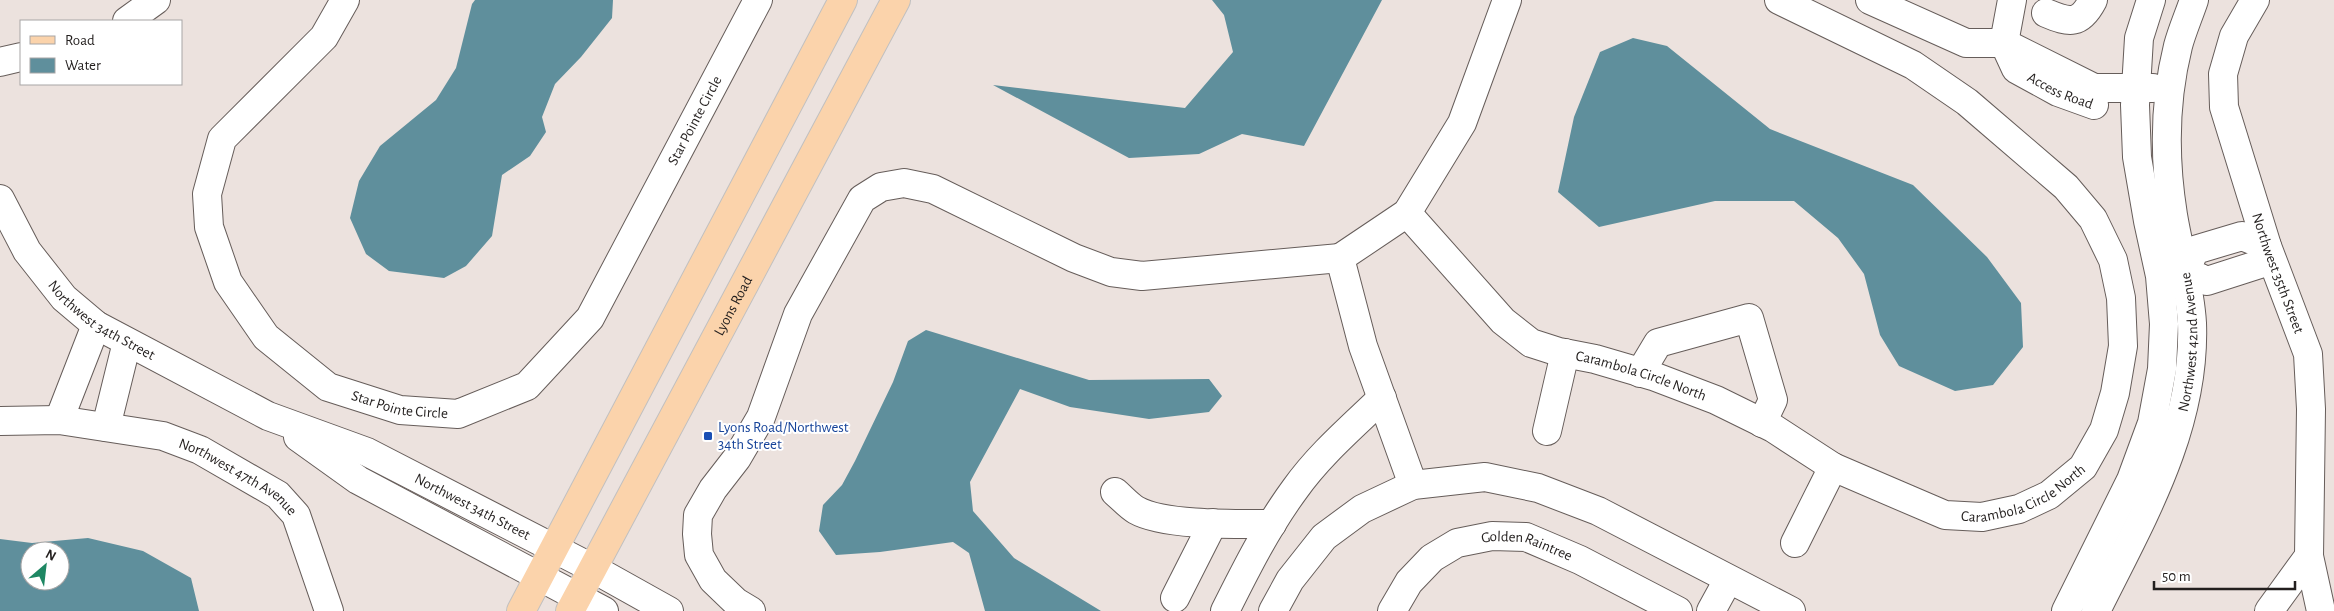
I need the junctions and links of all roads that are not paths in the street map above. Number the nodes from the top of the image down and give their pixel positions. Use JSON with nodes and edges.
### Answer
{"nodes":[{"id":1,"x":156,"y":0,"type":"edge"},
{"id":2,"x":345,"y":0,"type":"edge"},
{"id":3,"x":758,"y":0,"type":"edge"},
{"id":4,"x":843,"y":0,"type":"edge"},
{"id":5,"x":896,"y":0,"type":"edge"},
{"id":6,"x":1507,"y":0,"type":"edge"},
{"id":7,"x":1779,"y":0,"type":"edge"},
{"id":8,"x":1870,"y":0,"type":"edge"},
{"id":9,"x":2093,"y":0,"type":"edge"},
{"id":10,"x":2151,"y":0,"type":"edge"},
{"id":11,"x":2194,"y":0,"type":"edge"},
{"id":12,"x":2255,"y":0,"type":"edge"},
{"id":13,"x":2051,"y":7,"type":"edge"},
{"id":14,"x":2011,"y":8,"type":"edge"},
{"id":15,"x":128,"y":20,"type":"edge"},
{"id":16,"x":2004,"y":43,"type":"junction"},
{"id":17,"x":20,"y":57,"type":"edge"},
{"id":18,"x":0,"y":62,"type":"edge"},
{"id":19,"x":2135,"y":96,"type":"junction"},
{"id":20,"x":2169,"y":97,"type":"junction"},
{"id":21,"x":0,"y":200,"type":"edge"},
{"id":22,"x":1407,"y":213,"type":"junction"},
{"id":23,"x":2267,"y":246,"type":"junction"},
{"id":24,"x":1340,"y":258,"type":"junction"},
{"id":25,"x":2173,"y":273,"type":"junction"},
{"id":26,"x":96,"y":325,"type":"junction"},
{"id":27,"x":127,"y":342,"type":"junction"},
{"id":28,"x":1565,"y":353,"type":"junction"},
{"id":29,"x":1640,"y":373,"type":"junction"},
{"id":30,"x":1382,"y":398,"type":"junction"},
{"id":31,"x":268,"y":416,"type":"junction"},
{"id":32,"x":59,"y":420,"type":"junction"},
{"id":33,"x":0,"y":421,"type":"edge"},
{"id":34,"x":1762,"y":423,"type":"junction"},
{"id":35,"x":106,"y":427,"type":"junction"},
{"id":36,"x":1546,"y":431,"type":"dead end"},
{"id":37,"x":1833,"y":467,"type":"junction"},
{"id":38,"x":1413,"y":485,"type":"junction"},
{"id":39,"x":1115,"y":492,"type":"dead end"},
{"id":40,"x":1213,"y":523,"type":"junction"},
{"id":41,"x":1272,"y":524,"type":"junction"},
{"id":42,"x":1795,"y":543,"type":"dead end"},
{"id":43,"x":554,"y":550,"type":"junction"},
{"id":44,"x":2309,"y":556,"type":"junction"},
{"id":45,"x":592,"y":568,"type":"junction"},
{"id":46,"x":540,"y":577,"type":"junction"},
{"id":47,"x":1728,"y":580,"type":"junction"},
{"id":48,"x":1175,"y":598,"type":"dead end"},
{"id":49,"x":573,"y":604,"type":"edge"},
{"id":50,"x":1757,"y":604,"type":"edge"},
{"id":51,"x":329,"y":611,"type":"edge"},
{"id":52,"x":521,"y":611,"type":"edge"},
{"id":53,"x":604,"y":611,"type":"edge"},
{"id":54,"x":669,"y":611,"type":"edge"},
{"id":55,"x":751,"y":611,"type":"edge"},
{"id":56,"x":1225,"y":611,"type":"edge"},
{"id":57,"x":1273,"y":611,"type":"edge"},
{"id":58,"x":1392,"y":611,"type":"edge"},
{"id":59,"x":1678,"y":611,"type":"edge"},
{"id":60,"x":1711,"y":611,"type":"edge"},
{"id":61,"x":1790,"y":611,"type":"edge"},
{"id":62,"x":2066,"y":611,"type":"edge"},
{"id":63,"x":2096,"y":611,"type":"edge"},
{"id":64,"x":2269,"y":611,"type":"edge"},
{"id":65,"x":2321,"y":611,"type":"edge"}],
"edges":[{"from":1,"to":15,"type":"street"},
{"from":2,"to":3,"type":"street","name":"Star Pointe Circle"},
{"from":4,"to":43,"type":"main road"},
{"from":5,"to":45,"type":"main road","name":"Lyons Road"},
{"from":6,"to":22,"type":"street"},
{"from":7,"to":37,"type":"street","name":"Carambola Circle North"},
{"from":8,"to":16,"type":"street"},
{"from":9,"to":13,"type":"street"},
{"from":10,"to":19,"type":"street","name":"Northwest 42nd Avenue"},
{"from":11,"to":20,"type":"street","name":"Northwest 42nd Avenue"},
{"from":12,"to":23,"type":"street","name":"Northwest 35th Street"},
{"from":13,"to":14,"type":"street"},
{"from":14,"to":16,"type":"street"},
{"from":16,"to":19,"type":"street","name":"Access Road"},
{"from":17,"to":18,"type":"street"},
{"from":19,"to":20,"type":"street","name":"Access Road"},
{"from":19,"to":25,"type":"street","name":"Northwest 42nd Avenue"},
{"from":20,"to":25,"type":"street","name":"Northwest 42nd Avenue"},
{"from":21,"to":26,"type":"street","name":"Northwest 34th Street"},
{"from":22,"to":24,"type":"street"},
{"from":22,"to":28,"type":"street","name":"Carambola Circle North"},
{"from":23,"to":25,"type":"street"},
{"from":23,"to":44,"type":"street","name":"Northwest 35th Street"},
{"from":24,"to":30,"type":"street"},
{"from":24,"to":55,"type":"street"},
{"from":25,"to":62,"type":"street","name":"Northwest 42nd Avenue"},
{"from":25,"to":63,"type":"street","name":"Northwest 42nd Avenue"},
{"from":26,"to":27,"type":"street","name":"Northwest 34th Street"},
{"from":26,"to":32,"type":"street"},
{"from":27,"to":31,"type":"street","name":"Northwest 34th Street"},
{"from":27,"to":35,"type":"street"},
{"from":28,"to":29,"type":"street","name":"Carambola Circle North"},
{"from":28,"to":36,"type":"street"},
{"from":29,"to":34,"type":"street","name":"Carambola Circle North"},
{"from":29,"to":34,"type":"street"},
{"from":30,"to":38,"type":"street"},
{"from":30,"to":41,"type":"street"},
{"from":31,"to":43,"type":"street","name":"Northwest 34th Street"},
{"from":31,"to":46,"type":"street","name":"Northwest 34th Street"},
{"from":32,"to":33,"type":"street","name":"Northwest 47th Avenue"},
{"from":32,"to":35,"type":"street","name":"Northwest 47th Avenue"},
{"from":34,"to":37,"type":"street","name":"Carambola Circle North"},
{"from":35,"to":51,"type":"street","name":"Northwest 47th Avenue"},
{"from":37,"to":42,"type":"street"},
{"from":38,"to":47,"type":"street"},
{"from":38,"to":57,"type":"street"},
{"from":39,"to":40,"type":"street"},
{"from":40,"to":41,"type":"street"},
{"from":40,"to":48,"type":"street"},
{"from":41,"to":56,"type":"street"},
{"from":43,"to":45,"type":"street","name":"Northwest 34th Street"},
{"from":43,"to":46,"type":"main road"},
{"from":44,"to":64,"type":"street"},
{"from":44,"to":65,"type":"street","name":"Northwest 35th Street"},
{"from":45,"to":49,"type":"main road","name":"Lyons Road"},
{"from":45,"to":54,"type":"street","name":"Northwest 34th Street"},
{"from":46,"to":49,"type":"street","name":"Northwest 34th Street"},
{"from":46,"to":52,"type":"main road"},
{"from":47,"to":50,"type":"street"},
{"from":47,"to":60,"type":"street"},
{"from":49,"to":53,"type":"street","name":"Northwest 34th Street"},
{"from":50,"to":61,"type":"street"},
{"from":58,"to":59,"type":"street","name":"Golden Raintree"}]}
